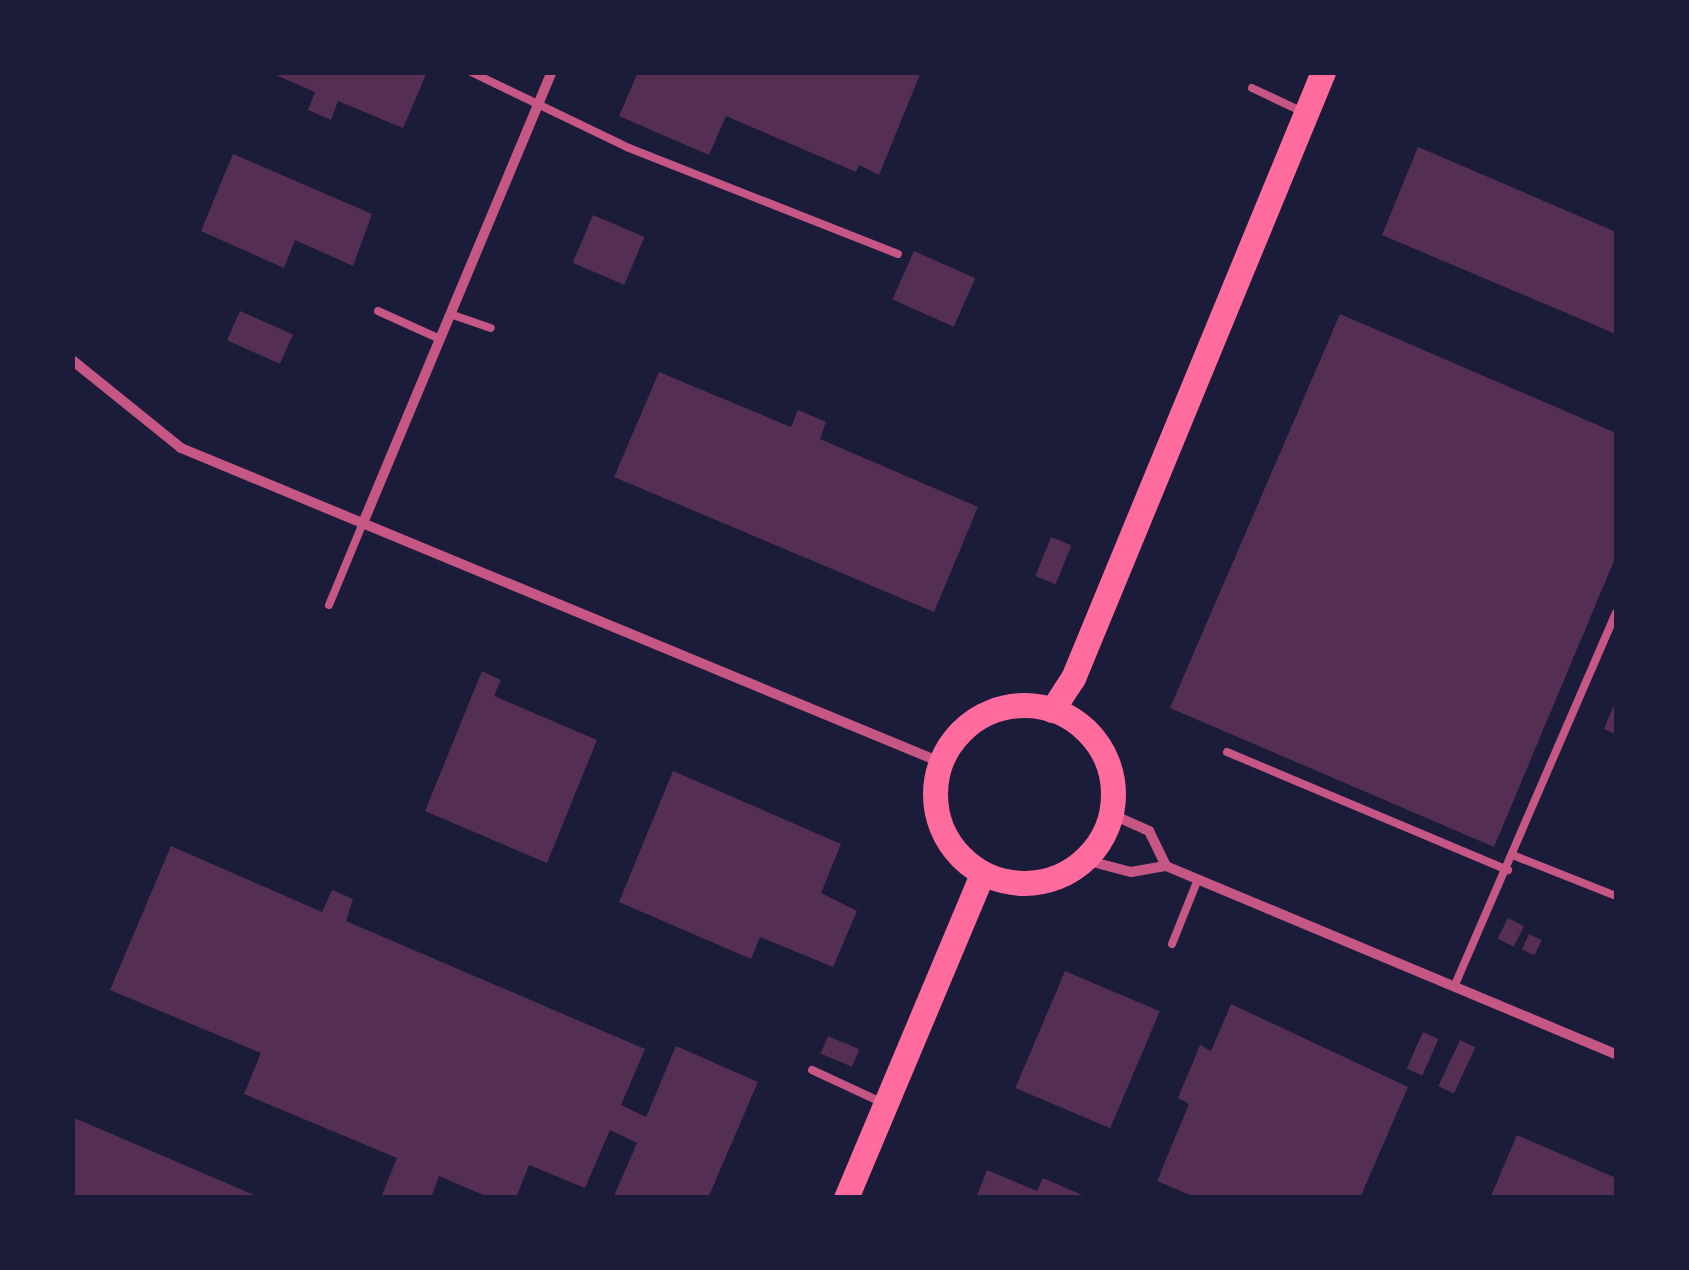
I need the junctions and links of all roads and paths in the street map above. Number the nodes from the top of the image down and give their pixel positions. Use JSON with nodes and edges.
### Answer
{"nodes":[{"id":1,"x":470,"y":72,"type":"edge"},
{"id":2,"x":552,"y":72,"type":"edge"},
{"id":3,"x":1323,"y":72,"type":"edge"},
{"id":4,"x":1252,"y":88,"type":"dead end"},
{"id":5,"x":539,"y":102,"type":"junction"},
{"id":6,"x":1306,"y":114,"type":"junction"},
{"id":7,"x":898,"y":254,"type":"dead end"},
{"id":8,"x":378,"y":310,"type":"dead end"},
{"id":9,"x":450,"y":314,"type":"junction"},
{"id":10,"x":491,"y":328,"type":"dead end"},
{"id":11,"x":440,"y":339,"type":"junction"},
{"id":12,"x":72,"y":360,"type":"edge"},
{"id":13,"x":362,"y":523,"type":"junction"},
{"id":14,"x":329,"y":605,"type":"dead end"},
{"id":15,"x":1616,"y":613,"type":"edge"},
{"id":16,"x":1052,"y":710,"type":"junction"},
{"id":17,"x":1227,"y":752,"type":"dead end"},
{"id":18,"x":940,"y":762,"type":"junction"},
{"id":19,"x":1111,"y":814,"type":"junction"},
{"id":20,"x":1515,"y":856,"type":"junction"},
{"id":21,"x":1085,"y":860,"type":"junction"},
{"id":22,"x":1166,"y":866,"type":"junction"},
{"id":23,"x":1508,"y":870,"type":"junction"},
{"id":24,"x":982,"y":874,"type":"junction"},
{"id":25,"x":1198,"y":879,"type":"junction"},
{"id":26,"x":1616,"y":896,"type":"edge"},
{"id":27,"x":1172,"y":944,"type":"dead end"},
{"id":28,"x":1454,"y":986,"type":"junction"},
{"id":29,"x":1616,"y":1054,"type":"edge"},
{"id":30,"x":812,"y":1070,"type":"dead end"},
{"id":31,"x":885,"y":1104,"type":"junction"},
{"id":32,"x":846,"y":1198,"type":"edge"}],
"edges":[{"from":1,"to":5,"type":"lane"},
{"from":2,"to":5,"type":"street"},
{"from":3,"to":6,"type":"main road"},
{"from":4,"to":6,"type":"lane"},
{"from":5,"to":7,"type":"lane"},
{"from":5,"to":9,"type":"street"},
{"from":6,"to":16,"type":"main road"},
{"from":8,"to":11,"type":"lane"},
{"from":9,"to":10,"type":"lane"},
{"from":9,"to":11,"type":"street"},
{"from":11,"to":13,"type":"street"},
{"from":12,"to":13,"type":"street"},
{"from":13,"to":14,"type":"lane"},
{"from":13,"to":18,"type":"street"},
{"from":15,"to":20,"type":"lane"},
{"from":16,"to":18,"type":"main road"},
{"from":16,"to":19,"type":"main road"},
{"from":17,"to":23,"type":"lane"},
{"from":18,"to":24,"type":"main road"},
{"from":19,"to":21,"type":"main road"},
{"from":19,"to":22,"type":"street"},
{"from":20,"to":23,"type":"lane"},
{"from":20,"to":26,"type":"lane"},
{"from":21,"to":22,"type":"street"},
{"from":21,"to":24,"type":"main road"},
{"from":22,"to":25,"type":"street"},
{"from":23,"to":28,"type":"lane"},
{"from":24,"to":31,"type":"main road"},
{"from":25,"to":27,"type":"lane"},
{"from":25,"to":28,"type":"street"},
{"from":28,"to":29,"type":"street"},
{"from":30,"to":31,"type":"lane"},
{"from":31,"to":32,"type":"main road"}]}
